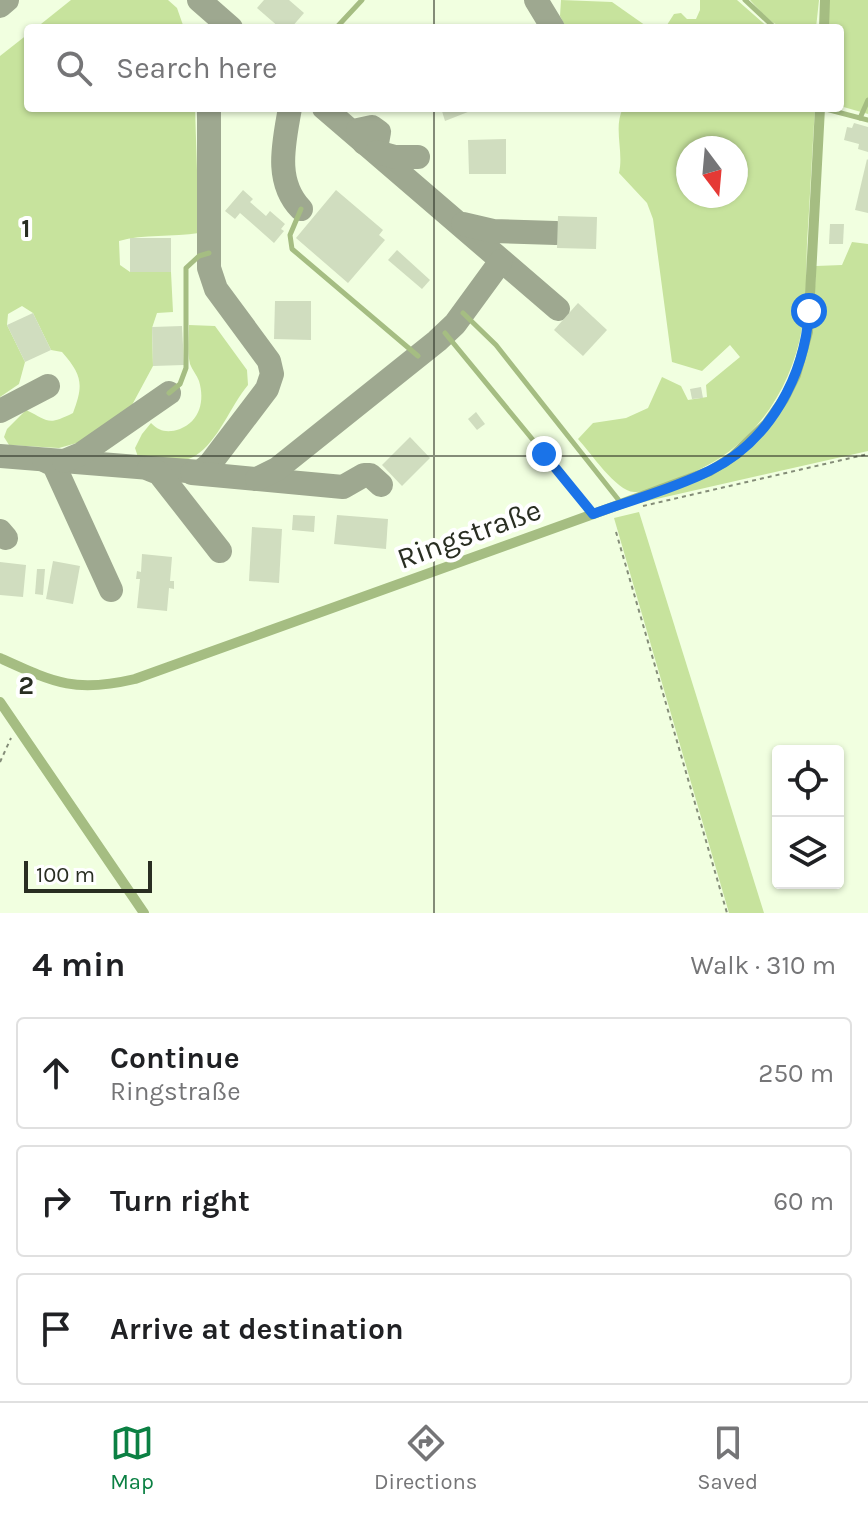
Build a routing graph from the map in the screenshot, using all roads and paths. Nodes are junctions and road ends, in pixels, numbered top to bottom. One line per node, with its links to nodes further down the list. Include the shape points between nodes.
1 (362, 0): 4 (lane)
2 (745, 0): 5 (lane)
3 (825, 0): 6 (street)
4 (340, 24)
5 (771, 24)
6 (824, 24)
7 (868, 100): 10 (lane)
8 (821, 112): 19 (street, Ringstraße, via 808,332 784,399 732,457 710,471)
9 (837, 112): 10 (lane)
10 (860, 118): 11 (lane)
11 (868, 120)
12 (301, 209): 16 (lane, via 290,235 292,249)
13 (209, 253): 17 (lane, via 186,268 186,368 180,384)
14 (463, 313): 19 (lane, via 496,345)
15 (445, 333): 21 (lane)
16 (418, 356)
17 (169, 393)
18 (868, 454): 20 (path)
19 (622, 504): 21 (street, Ringstraße)
20 (644, 506)
21 (593, 514): 23 (street, Ringstraße, via 135,679 80,687 53,682)
22 (616, 532): 28 (path)
23 (0, 658)
24 (0, 702): 25 (street)
25 (17, 726): 26 (path); 27 (street)
26 (0, 762)
27 (144, 913)
28 (727, 913)

